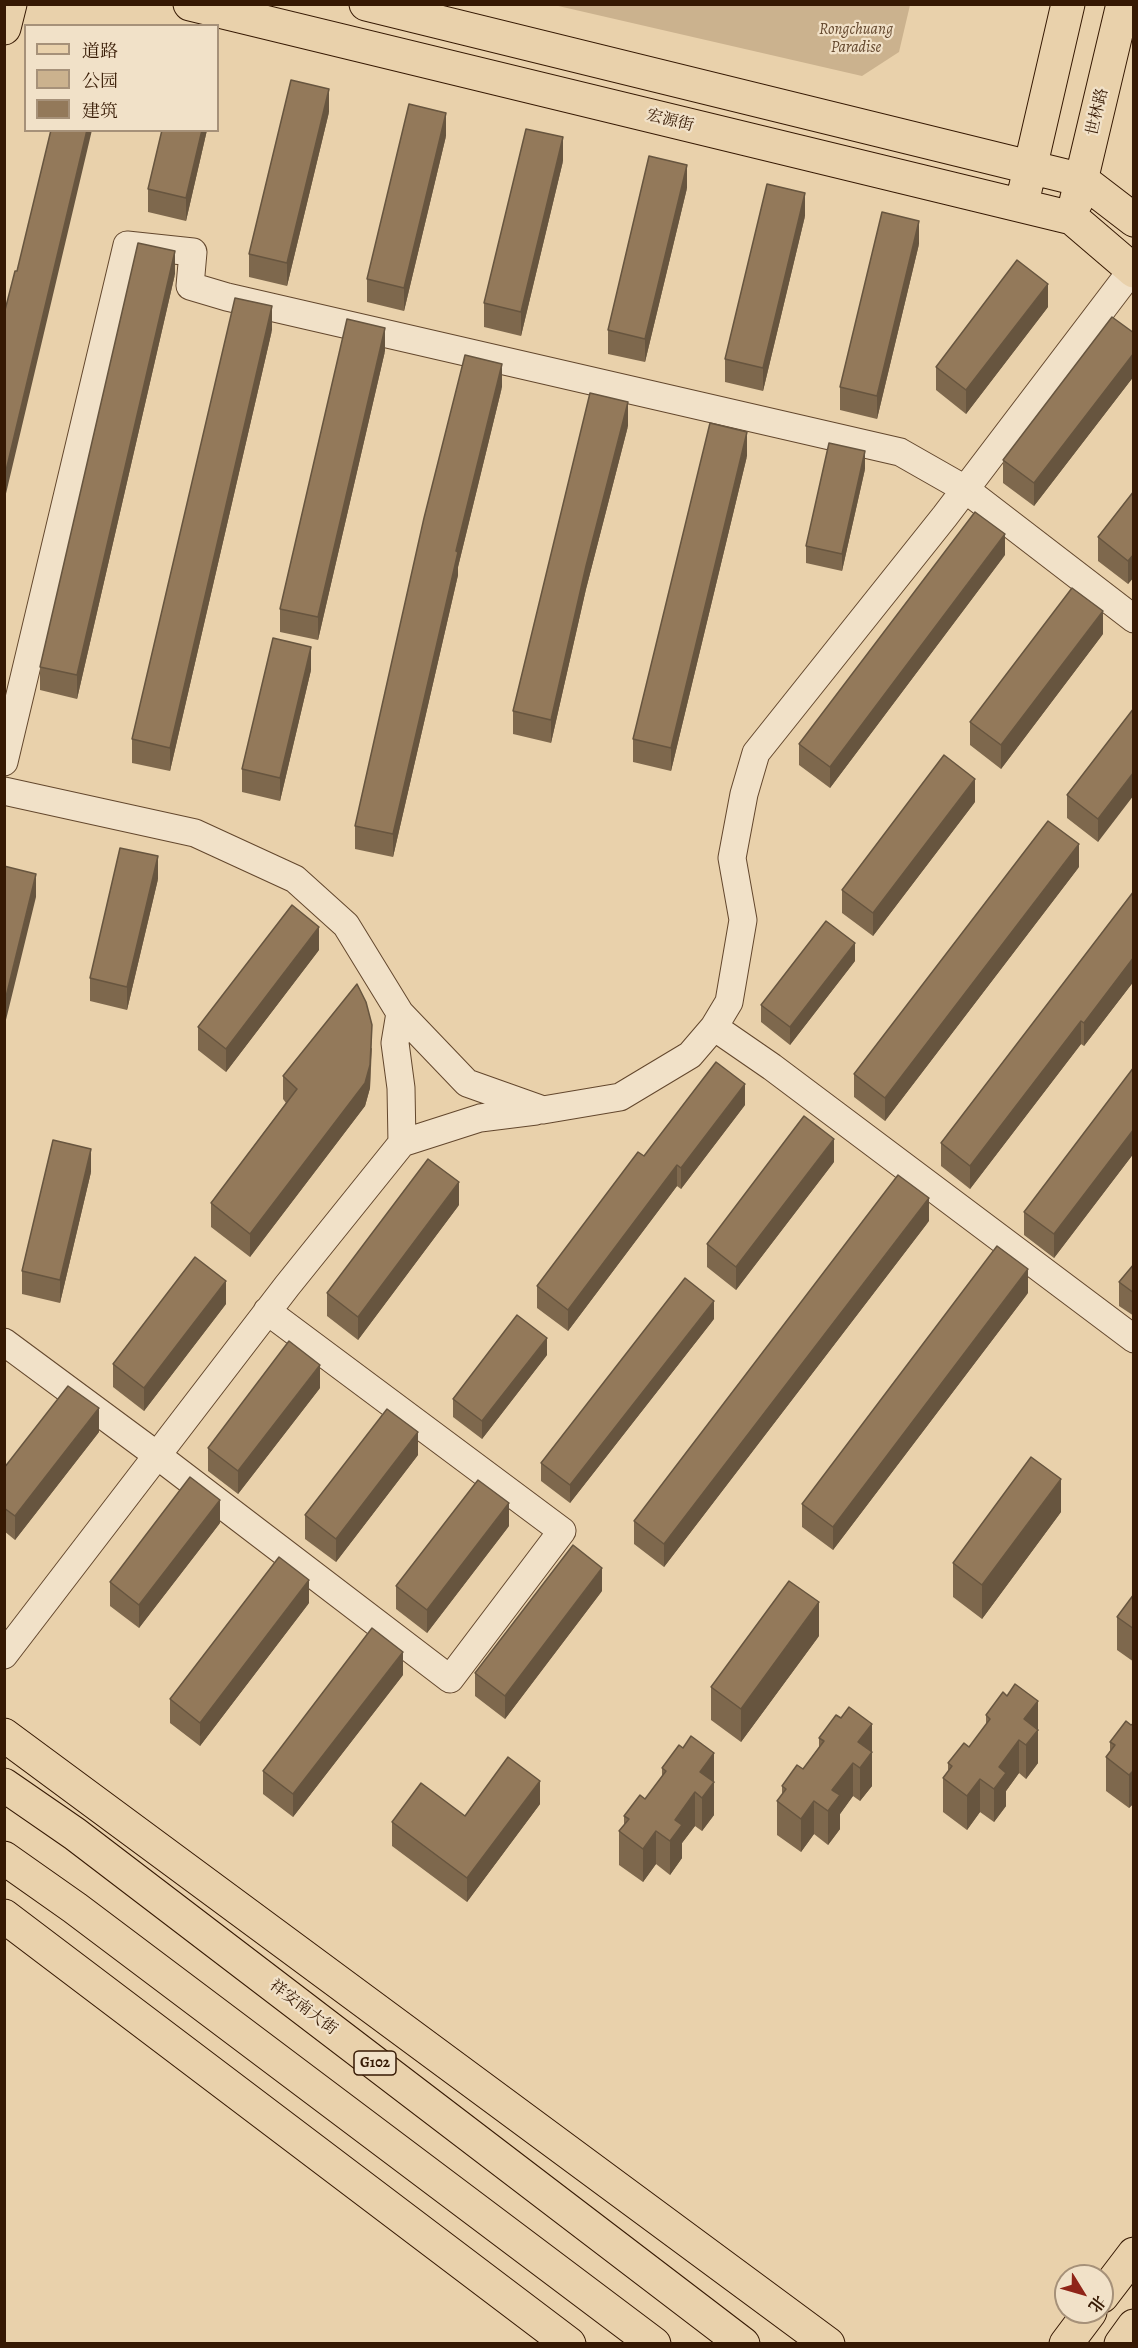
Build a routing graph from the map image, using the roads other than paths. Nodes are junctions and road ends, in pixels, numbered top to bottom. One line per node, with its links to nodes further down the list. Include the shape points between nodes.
1 (10, 4): 6 (main road)
2 (190, 4): 9 (main road, 宏源街)
3 (366, 4): 7 (main road)
4 (1068, 4): 7 (main road)
5 (1123, 4): 8 (main road, 世林路)
6 (4, 28)
7 (1030, 167): 8 (main road); 9 (main road)
8 (1082, 180): 10 (main road, 世林路); 11 (main road)
9 (1021, 206): 10 (main road, 宏源街)
10 (1072, 218): 12 (main road, 宏源街)
11 (1134, 220)
12 (1133, 270): 13 (street)
13 (965, 489): 14 (street); 15 (street, via 900,452 190,286 193,252 127,245); 18 (street, via 756,753 732,858 743,920 729,1002)
14 (1134, 619)
15 (4, 762)
16 (4, 791): 17 (street, via 195,833 295,879 346,925)
17 (400, 1013): 19 (street, via 467,1083); 20 (street, via 395,1043)
18 (714, 1027): 19 (street, via 690,1055 620,1097); 22 (street)
19 (543, 1110): 20 (street, via 480,1118)
20 (402, 1143): 21 (street)
21 (267, 1311): 24 (street); 24 (street, via 562,1532 450,1679)
22 (1134, 1339)
23 (4, 1342): 24 (street)
24 (158, 1456): 25 (street)
25 (4, 1655)
26 (4, 1735): 37 (main road)
27 (4, 1785): 36 (main road, 祥安南大街 / G102, via 75,1834)
28 (4, 1858): 35 (main road)
29 (4, 1916): 34 (main road)
30 (1134, 2254): 31 (main road)
31 (1114, 2280)
32 (1081, 2324): 38 (main road)
33 (1134, 2326): 39 (main road)
34 (569, 2343)
35 (654, 2343)
36 (743, 2343)
37 (828, 2343)
38 (1066, 2343)
39 (1120, 2343)

